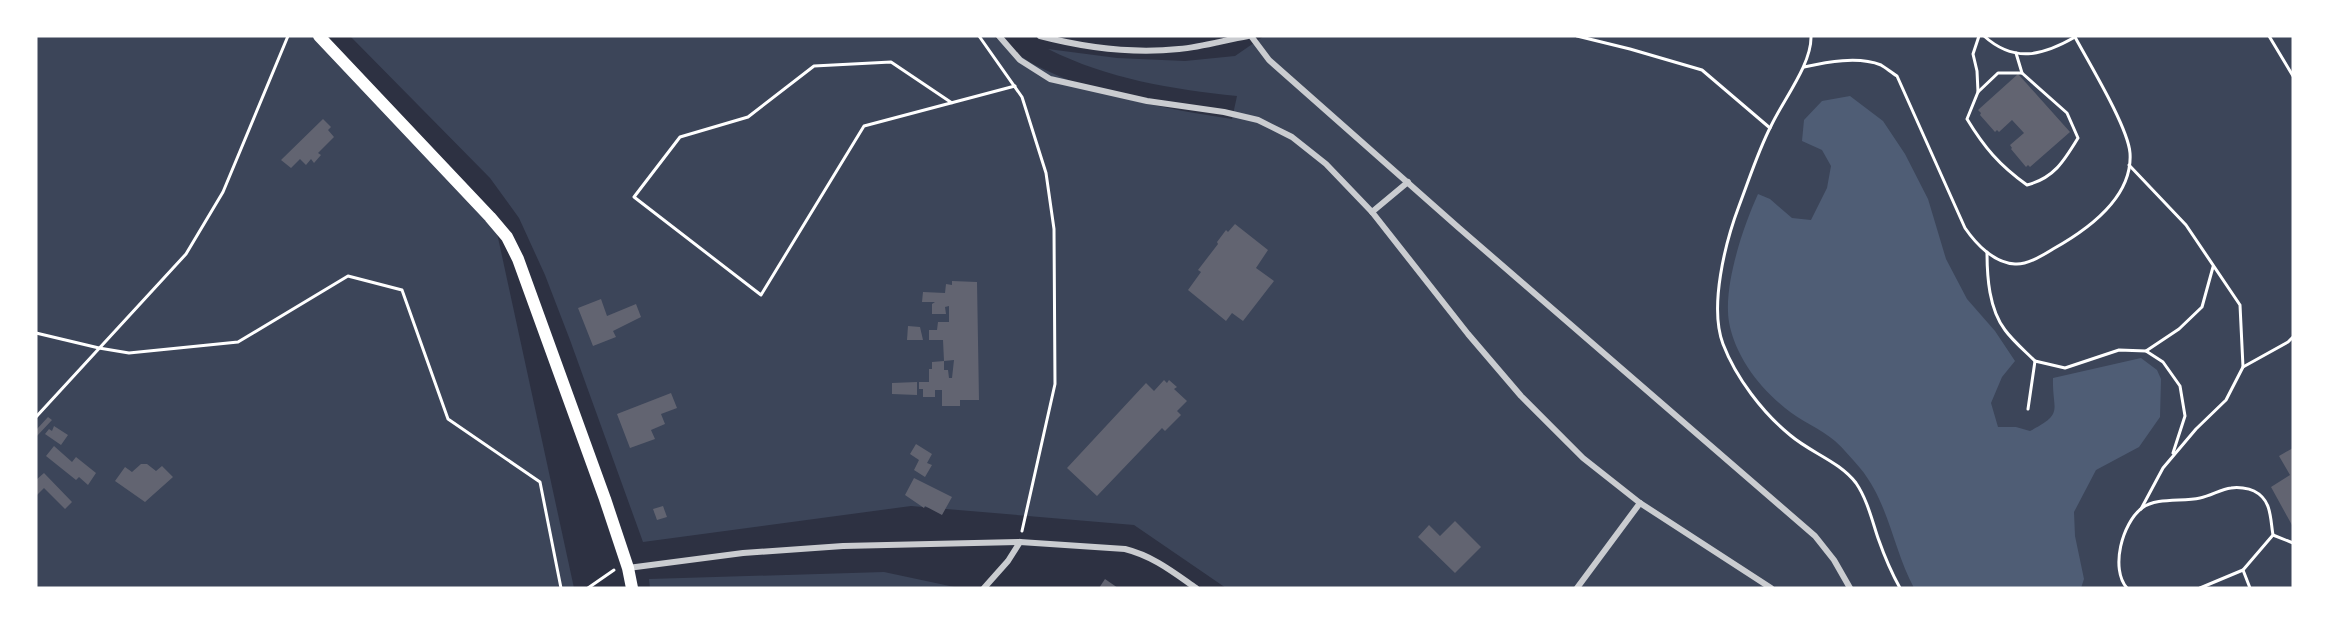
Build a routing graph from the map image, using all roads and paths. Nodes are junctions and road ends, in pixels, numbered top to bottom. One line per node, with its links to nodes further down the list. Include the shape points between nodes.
1 (288, 36): 28 (path, via 223,192 186,254)
2 (319, 36): 40 (main road, via 507,237)
3 (979, 36): 17 (path)
4 (999, 36): 23 (street, via 1020,60 1050,79 1258,120 1292,136 1326,164)
5 (1040, 36): 6 (street, via 1087,47 1140,51 1181,49)
6 (1250, 36): 22 (street, via 1269,60)
7 (1577, 36): 20 (path, via 1702,70)
8 (1811, 36): 14 (path)
9 (1979, 36): 18 (path, via 1973,54)
10 (1984, 36): 13 (path, via 1997,48)
11 (2269, 36): 16 (path)
12 (2076, 37): 13 (path, via 2052,50); 21 (path, via 2118,120 2130,152)
13 (2016, 53): 15 (path)
14 (1804, 67): 20 (path); 24 (path, via 1828,61 1860,61 1880,65 1897,76 1965,228)
15 (2022, 73): 18 (path, via 1998,73); 18 (path, via 2067,113 2078,138 2065,160 2043,181 2027,185 1985,148 1967,118)
16 (2293, 76)
17 (1015, 87): 19 (path); 38 (path, via 1022,97 1046,172 1054,241 1055,384)
18 (1978, 92)
19 (952, 103): 19 (path, via 864,126 760,295 634,196 680,137 748,117 814,66 891,62)
20 (1770, 128): 50 (path, via 1724,254 1719,317 1723,344 1743,381 1776,422 1840,467 1856,484)
21 (2129, 165): 24 (path, via 2110,205 2065,243 2017,264 2002,261); 25 (path, via 2186,225)
22 (1408, 182): 23 (street); 49 (street, via 1815,536)
23 (1372, 212): 35 (street, via 1521,396 1583,458)
24 (1987, 251): 30 (path, via 1993,306 2004,329)
25 (2213, 267): 29 (path, via 2202,307 2179,329); 31 (path, via 2240,305)
26 (36, 333): 28 (path)
27 (2293, 337): 31 (path)
28 (99, 348): 33 (path); 42 (path, via 129,353 238,342 348,276 402,290 448,418 540,482)
29 (2146, 351): 30 (path, via 2119,350 2065,368); 34 (path, via 2163,362 2180,386 2185,416)
30 (2035, 361): 32 (path)
31 (2243, 367): 34 (path, via 2226,400)
32 (2028, 409)
33 (36, 417)
34 (2171, 457): 36 (path)
35 (1640, 502): 47 (street); 48 (street)
36 (2141, 509): 37 (path, via 2226,489 2245,489 2255,491 2270,508); 51 (path, via 2121,540 2120,568)
37 (2273, 535): 39 (path); 41 (path)
38 (1020, 542): 40 (street, via 843,546); 45 (street); 46 (street, via 1141,553)
39 (2293, 543)
40 (627, 564): 43 (path); 44 (main road)
41 (2243, 570): 52 (path); 53 (path)
42 (561, 588)
43 (588, 588)
44 (632, 588)
45 (984, 588)
46 (1196, 588)
47 (1577, 588)
48 (1771, 588)
49 (1850, 588)
50 (1900, 588)
51 (2127, 588)
52 (2200, 588)
53 (2250, 588)

